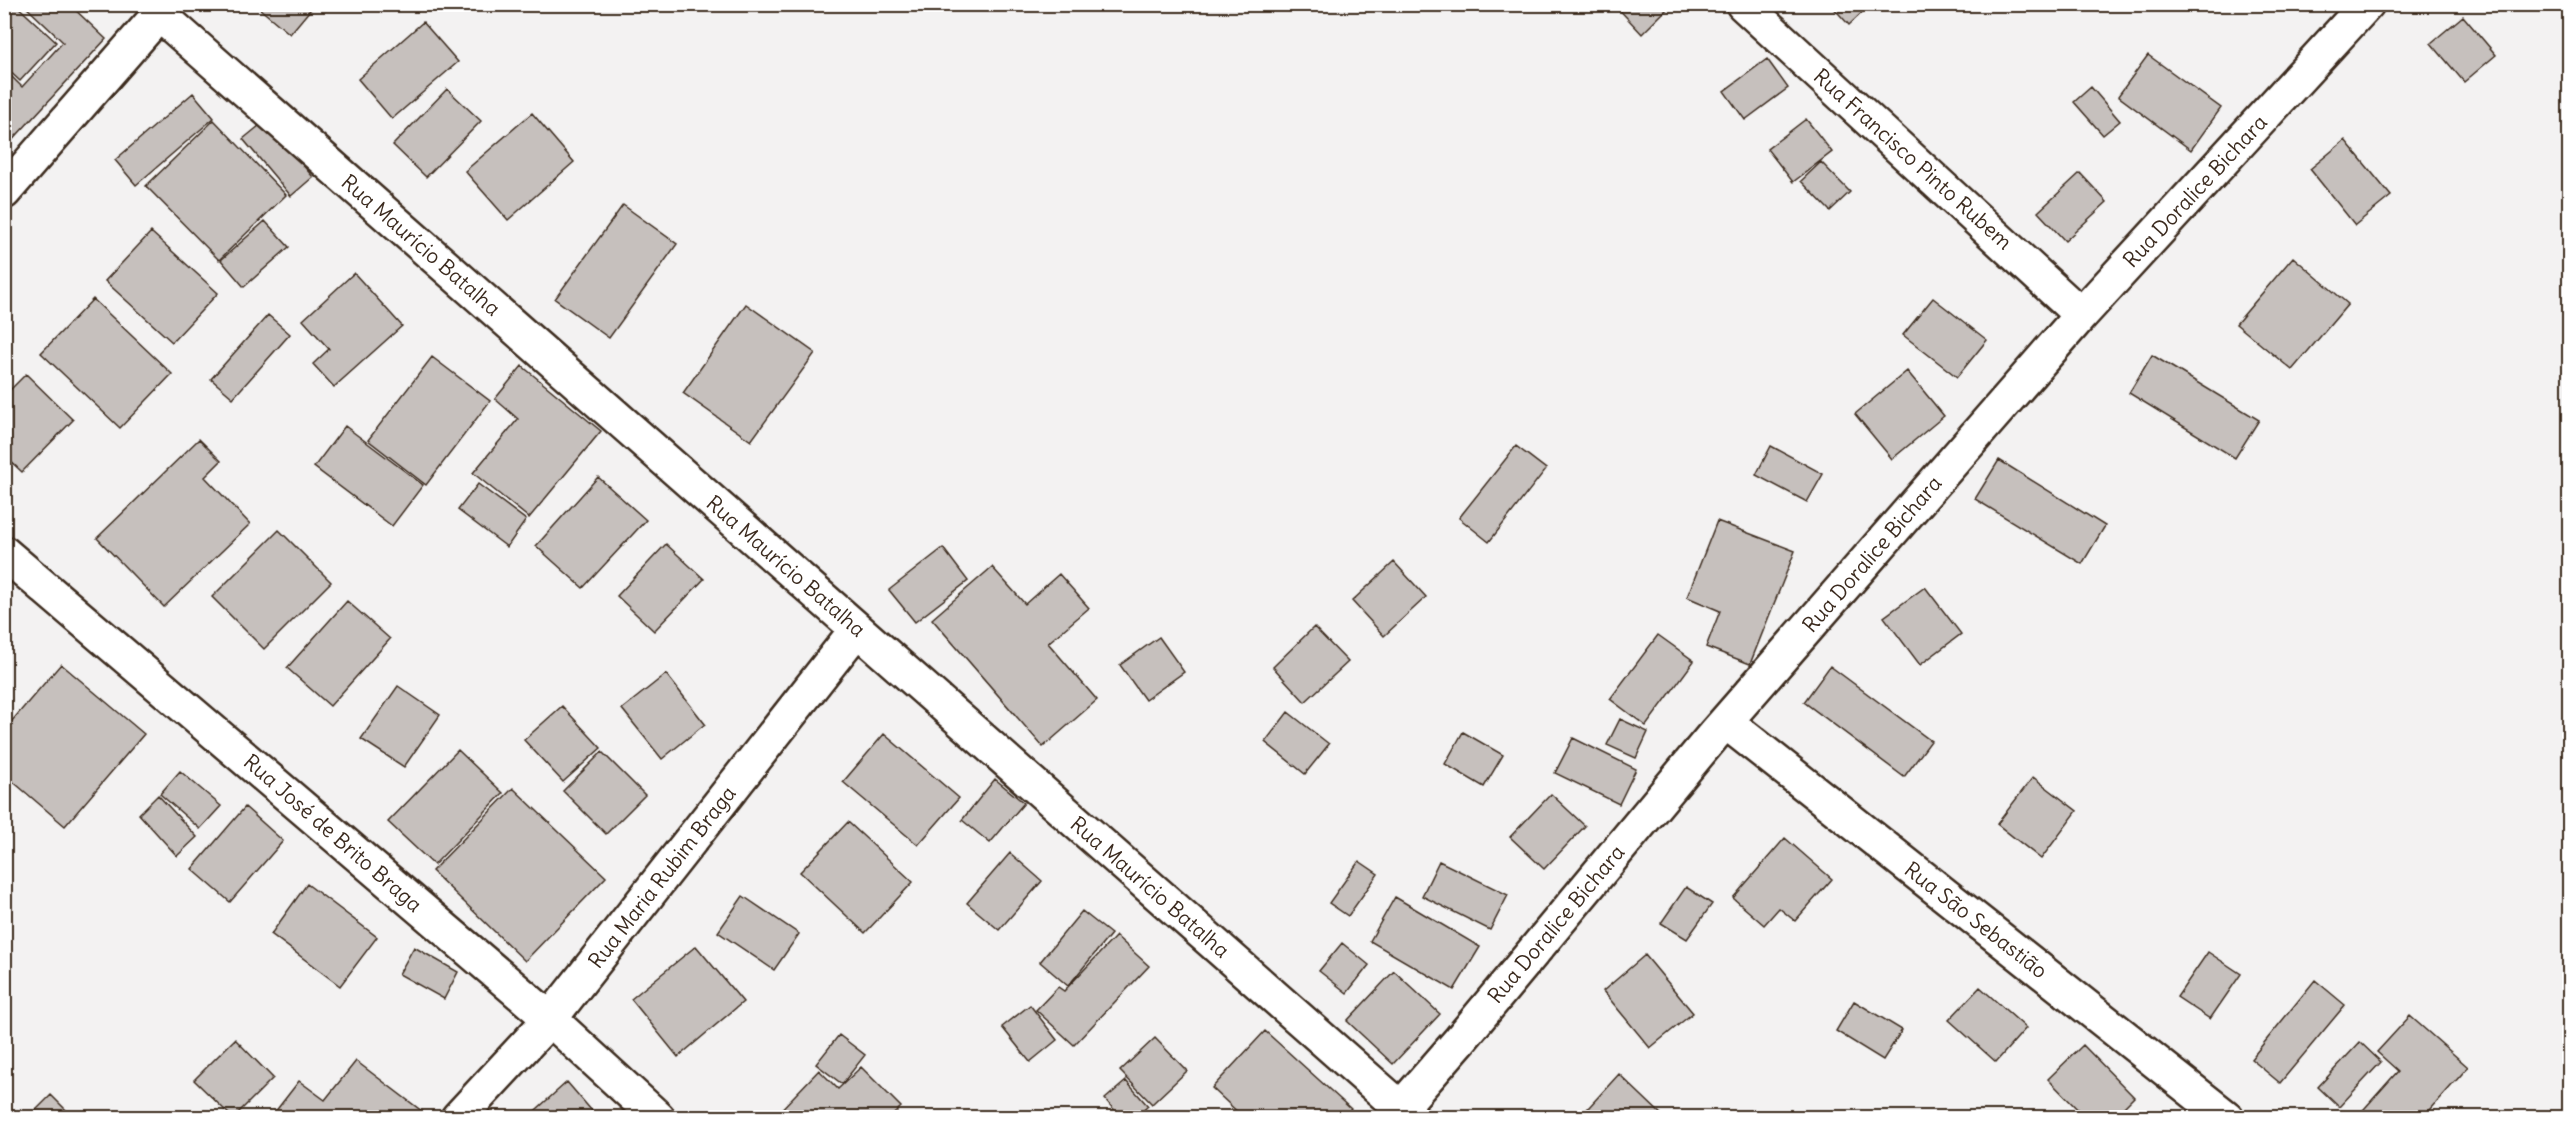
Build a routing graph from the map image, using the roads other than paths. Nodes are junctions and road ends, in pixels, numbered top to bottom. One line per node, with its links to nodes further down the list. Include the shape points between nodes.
1 (1743, 4): 5 (street, Rua Francisco Pinto Rubem)
2 (2367, 4): 5 (street, Rua Doralice Bichara)
3 (164, 10): 4 (street); 7 (street, Rua Maurício Batalha)
4 (4, 192)
5 (2081, 315): 8 (street, Rua Doralice Bichara)
6 (4, 553): 9 (street, Rua José de Brito Braga)
7 (857, 629): 9 (street, Rua Maria Rubim Braga); 10 (street, Rua Maurício Batalha)
8 (1726, 722): 10 (street, Rua Doralice Bichara); 13 (street, Rua São Sebastião)
9 (550, 1019): 11 (street, Rua Maria Rubim Braga); 12 (street, Rua José de Brito Braga)
10 (1402, 1114)
11 (458, 1118)
12 (658, 1118)
13 (2227, 1118)

